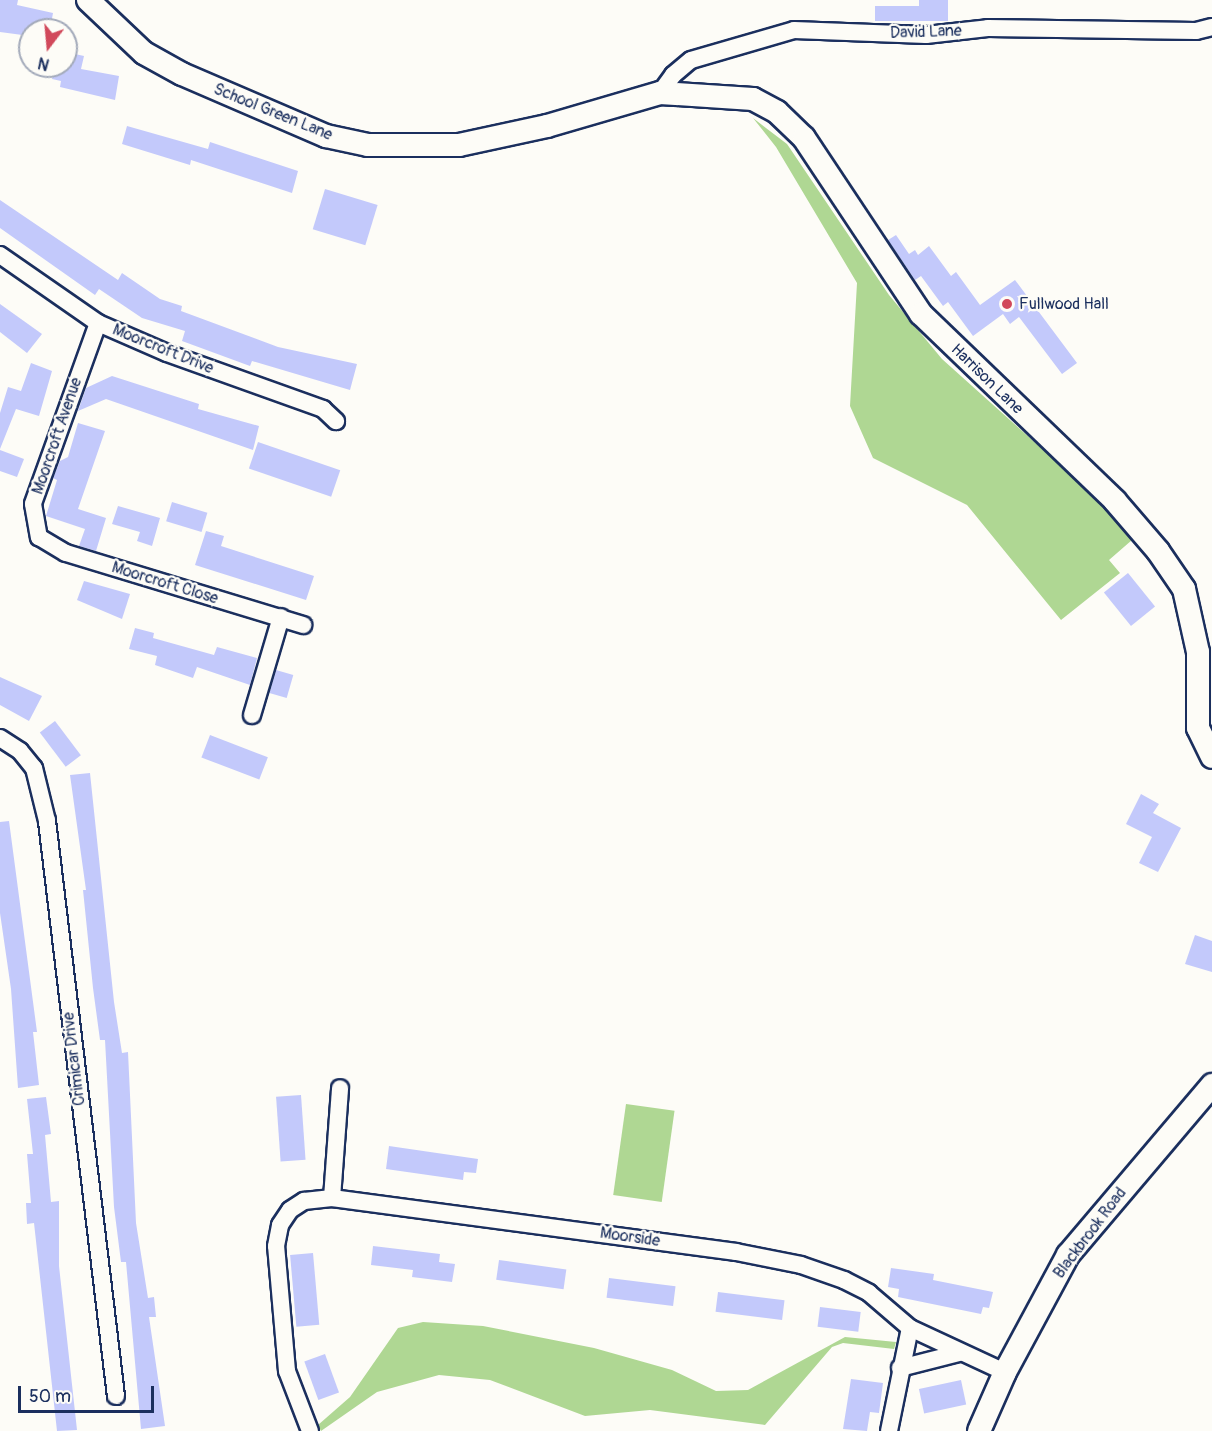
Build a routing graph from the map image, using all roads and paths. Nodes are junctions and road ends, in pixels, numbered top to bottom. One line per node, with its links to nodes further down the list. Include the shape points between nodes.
1 (88, 0): 3 (street, School Green Lane, via 144,53 182,74 326,136 368,145 459,145 547,126)
2 (1212, 27): 3 (street, David Lane, via 1196,31 988,28 926,35 794,30 691,60)
3 (660, 93): 12 (street, Harrison Lane, via 753,99 777,112 804,138 921,314 1115,501 1158,551 1184,589 1194,621 1198,728)
4 (0, 255): 5 (street, Moorcroft Drive)
5 (98, 322): 6 (street, Moorcroft Drive, via 167,353 323,409); 7 (street, Moorcroft Avenue, via 33,504 39,537)
6 (336, 421)
7 (51, 547): 8 (street, Moorcroft Close)
8 (281, 617): 9 (street, Moorcroft Close); 10 (street)
9 (303, 625)
10 (252, 715)
11 (0, 738): 20 (street, Crimicar Drive, via 20,751 34,768 45,810)
12 (1212, 757)
13 (1212, 1085): 19 (street, Blackbrook Road, via 1068,1255)
14 (340, 1088): 15 (street)
15 (332, 1198): 16 (street, Moorside, via 736,1252 801,1265 869,1293); 21 (street, Moorside, via 304,1201 290,1210 280,1225 276,1246 287,1371)
16 (910, 1328): 17 (street, Moorside); 18 (street)
17 (959, 1353): 18 (street); 19 (street, Moorside)
18 (900, 1368): 22 (street)
19 (1005, 1372): 23 (street, Blackbrook Road)
20 (116, 1396)
21 (310, 1431)
22 (889, 1431)
23 (980, 1431)

